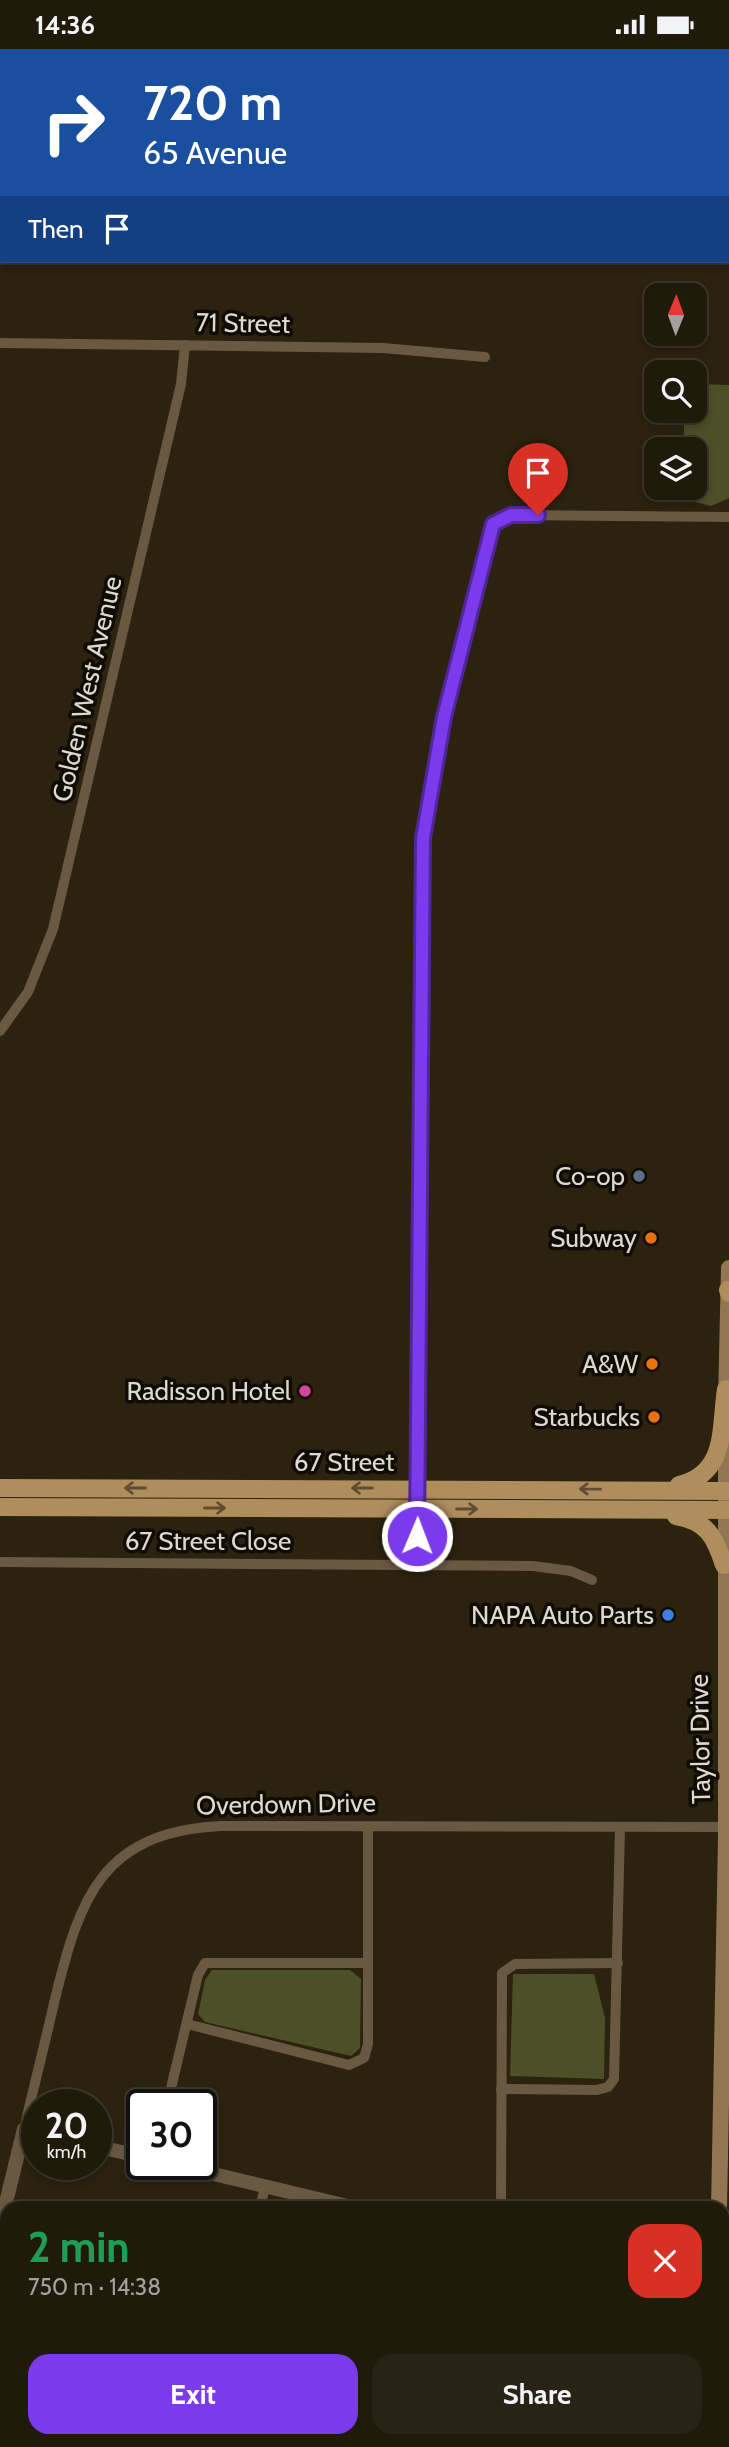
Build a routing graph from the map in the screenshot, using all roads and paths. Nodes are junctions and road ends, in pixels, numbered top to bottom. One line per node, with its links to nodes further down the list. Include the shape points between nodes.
1 (0, 343): 2 (street, 71 Street)
2 (185, 345): 3 (street, 71 Street, via 383,348); 5 (street, Golden West Avenue, via 178,397 53,929 28,992)
3 (485, 357)
4 (729, 517): 10 (street, via 511,515 493,524 444,717 423,838)
5 (0, 1031)
6 (729, 1268): 7 (main road, Taylor Drive)
7 (729, 1292): 8 (main road, Taylor Drive)
8 (726, 1388): 11 (main road, via 717,1452 708,1473); 12 (main road, Taylor Drive)
9 (0, 1488): 10 (main road, 67 Street, one-way to 9)
10 (418, 1489): 11 (main road, 67 Street, one-way to 10); 14 (street)
11 (658, 1491): 12 (main road, 67 Street)
12 (727, 1491): 16 (main road, Taylor Drive)
13 (0, 1507): 14 (main road, 67 Street, one-way to 14)
14 (417, 1508): 15 (main road, 67 Street, one-way to 15); 18 (street)
15 (634, 1509): 16 (main road, 67 Street); 19 (main road, via 699,1523 716,1539)
16 (727, 1510): 19 (main road, Taylor Drive)
17 (0, 1562): 18 (street, 67 Street Close)
18 (416, 1565): 20 (street, 67 Street Close, via 555,1568)
19 (724, 1565): 22 (main road, Taylor Drive)
20 (592, 1580)
21 (620, 1827): 22 (street, Overdown Drive); 23 (street, Overdown Drive); 25 (street)
22 (726, 1827): 37 (main road, Taylor Drive)
23 (368, 1828): 24 (street); 27 (street, Overdown Drive, via 200,1827 152,1840 114,1864 94,1887 73,1927)
24 (368, 1963): 26 (street, via 205,1963); 26 (street, via 367,2049 358,2064)
25 (618, 1963): 29 (street, via 611,2084 597,2090); 29 (street, via 520,1963 504,1969)
26 (187, 2024): 28 (street)
27 (39, 2089)
28 (171, 2089)
29 (501, 2089): 36 (street)
30 (21, 2160): 33 (street, Overdown Drive)
31 (217, 2175): 32 (street)
32 (265, 2186): 34 (street); 35 (street)
33 (8, 2201)
34 (262, 2201)
35 (327, 2201)
36 (501, 2201)
37 (719, 2201)

